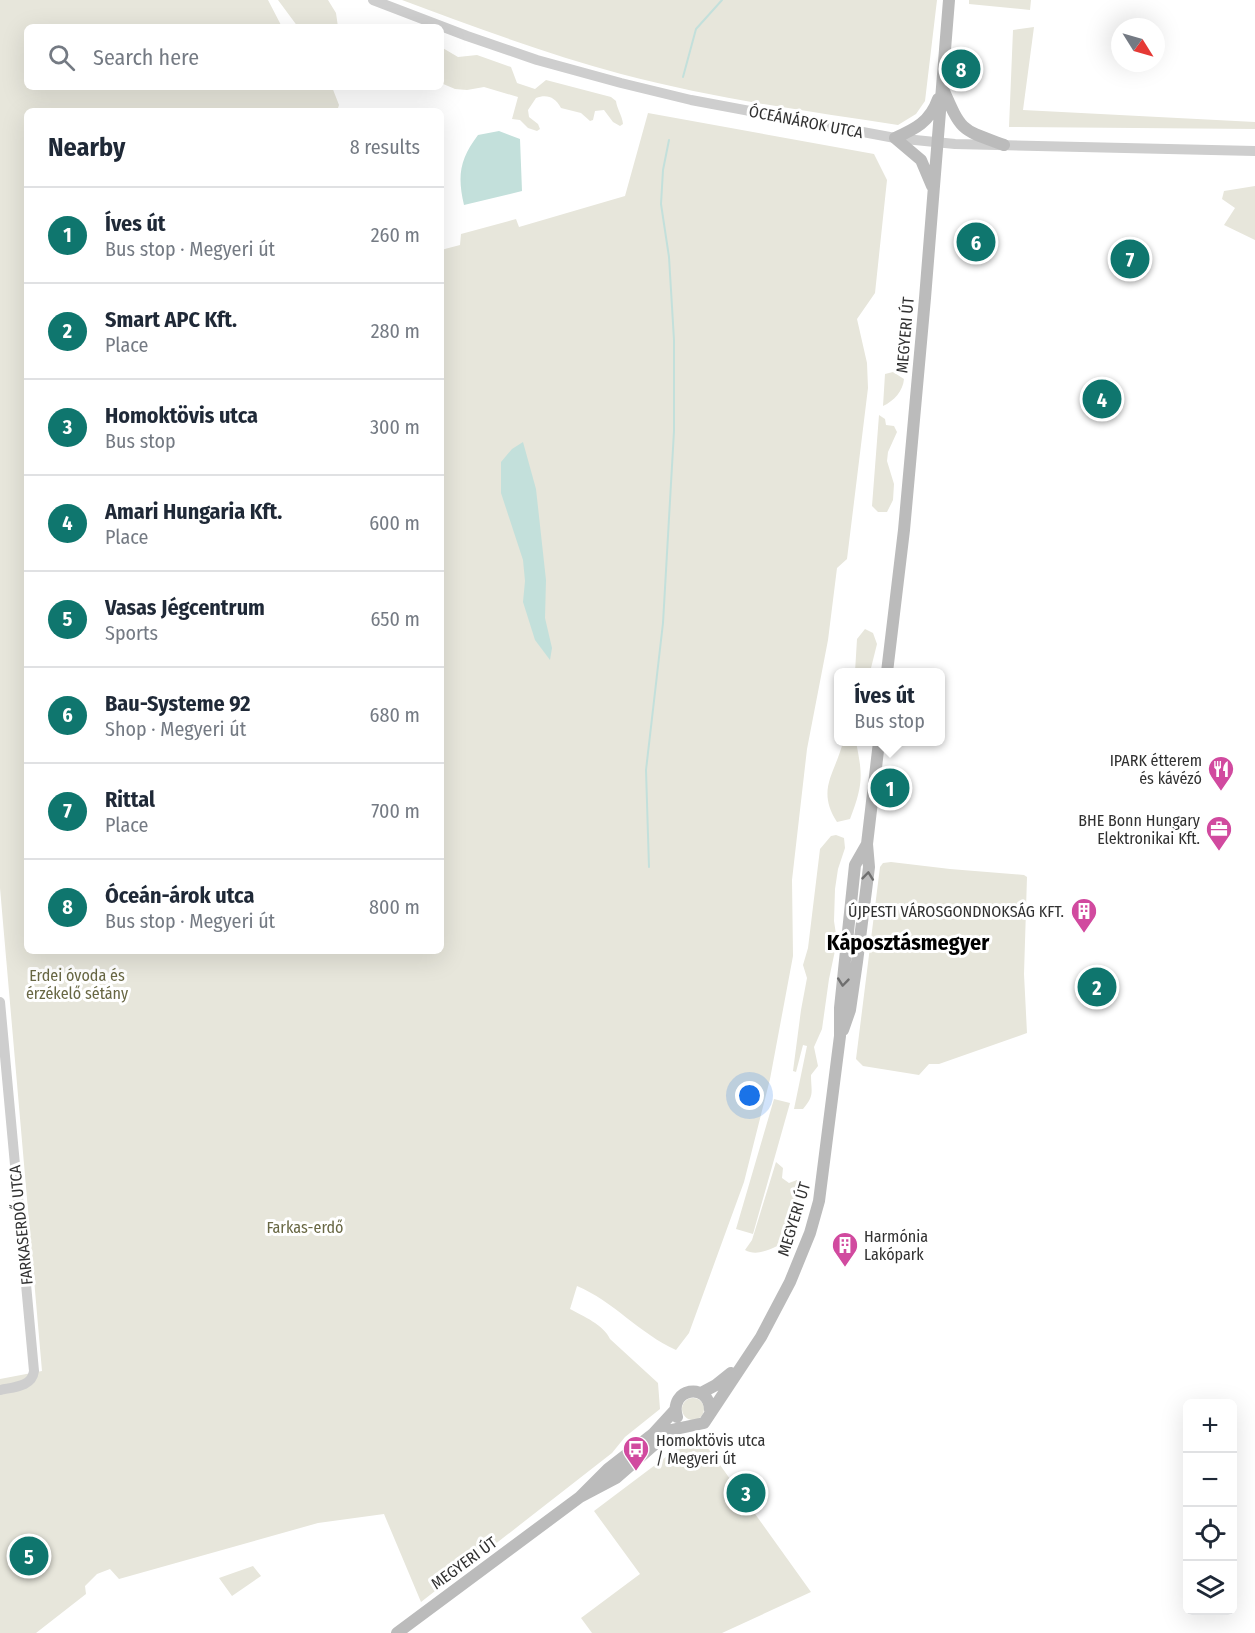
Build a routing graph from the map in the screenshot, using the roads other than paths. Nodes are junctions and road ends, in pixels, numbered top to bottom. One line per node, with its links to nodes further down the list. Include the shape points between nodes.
1 (373, 0): 3 (street, ÓCEÁNÁROK UTCA)
2 (949, 0): 5 (main road, MEGYERI ÚT)
3 (436, 24)
4 (444, 27): 6 (street, ÓCEÁNÁROK UTCA, via 611,81)
5 (942, 87): 6 (main road, via 928,119); 7 (main road, MEGYERI ÚT); 8 (main road, via 961,126)
6 (894, 138): 7 (street, ÓCEÁNÁROK UTCA); 10 (main road, via 921,160)
7 (937, 144): 8 (street, ÓCEÁNÁROK UTCA); 10 (main road, MEGYERI ÚT)
8 (1004, 145): 9 (street, ÓCEÁNÁROK UTCA)
9 (1255, 151)
10 (933, 199): 11 (main road, MEGYERI ÚT, via 904,530)
11 (887, 668)
12 (878, 746): 14 (main road, MEGYERI ÚT, via 867,844 855,865 840,1036 819,1201 790,1282)
13 (0, 1002): 15 (street, FARKASERDŐ UTCA, via 34,1365 33,1377 26,1384)
14 (743, 1363): 16 (main road, MEGYERI ÚT); 18 (main road, MEGYERI ÚT)
15 (0, 1390)
16 (700, 1393): 17 (main road, MEGYERI ÚT, via 685,1393 678,1398); 18 (main road, via 708,1400)
17 (675, 1410): 19 (main road); 20 (main road, MEGYERI ÚT)
18 (710, 1410): 19 (main road, MEGYERI ÚT, via 704,1422)
19 (687, 1425): 20 (main road, MEGYERI ÚT, via 671,1430 616,1479)
20 (580, 1497): 21 (main road, MEGYERI ÚT)
21 (397, 1633)

